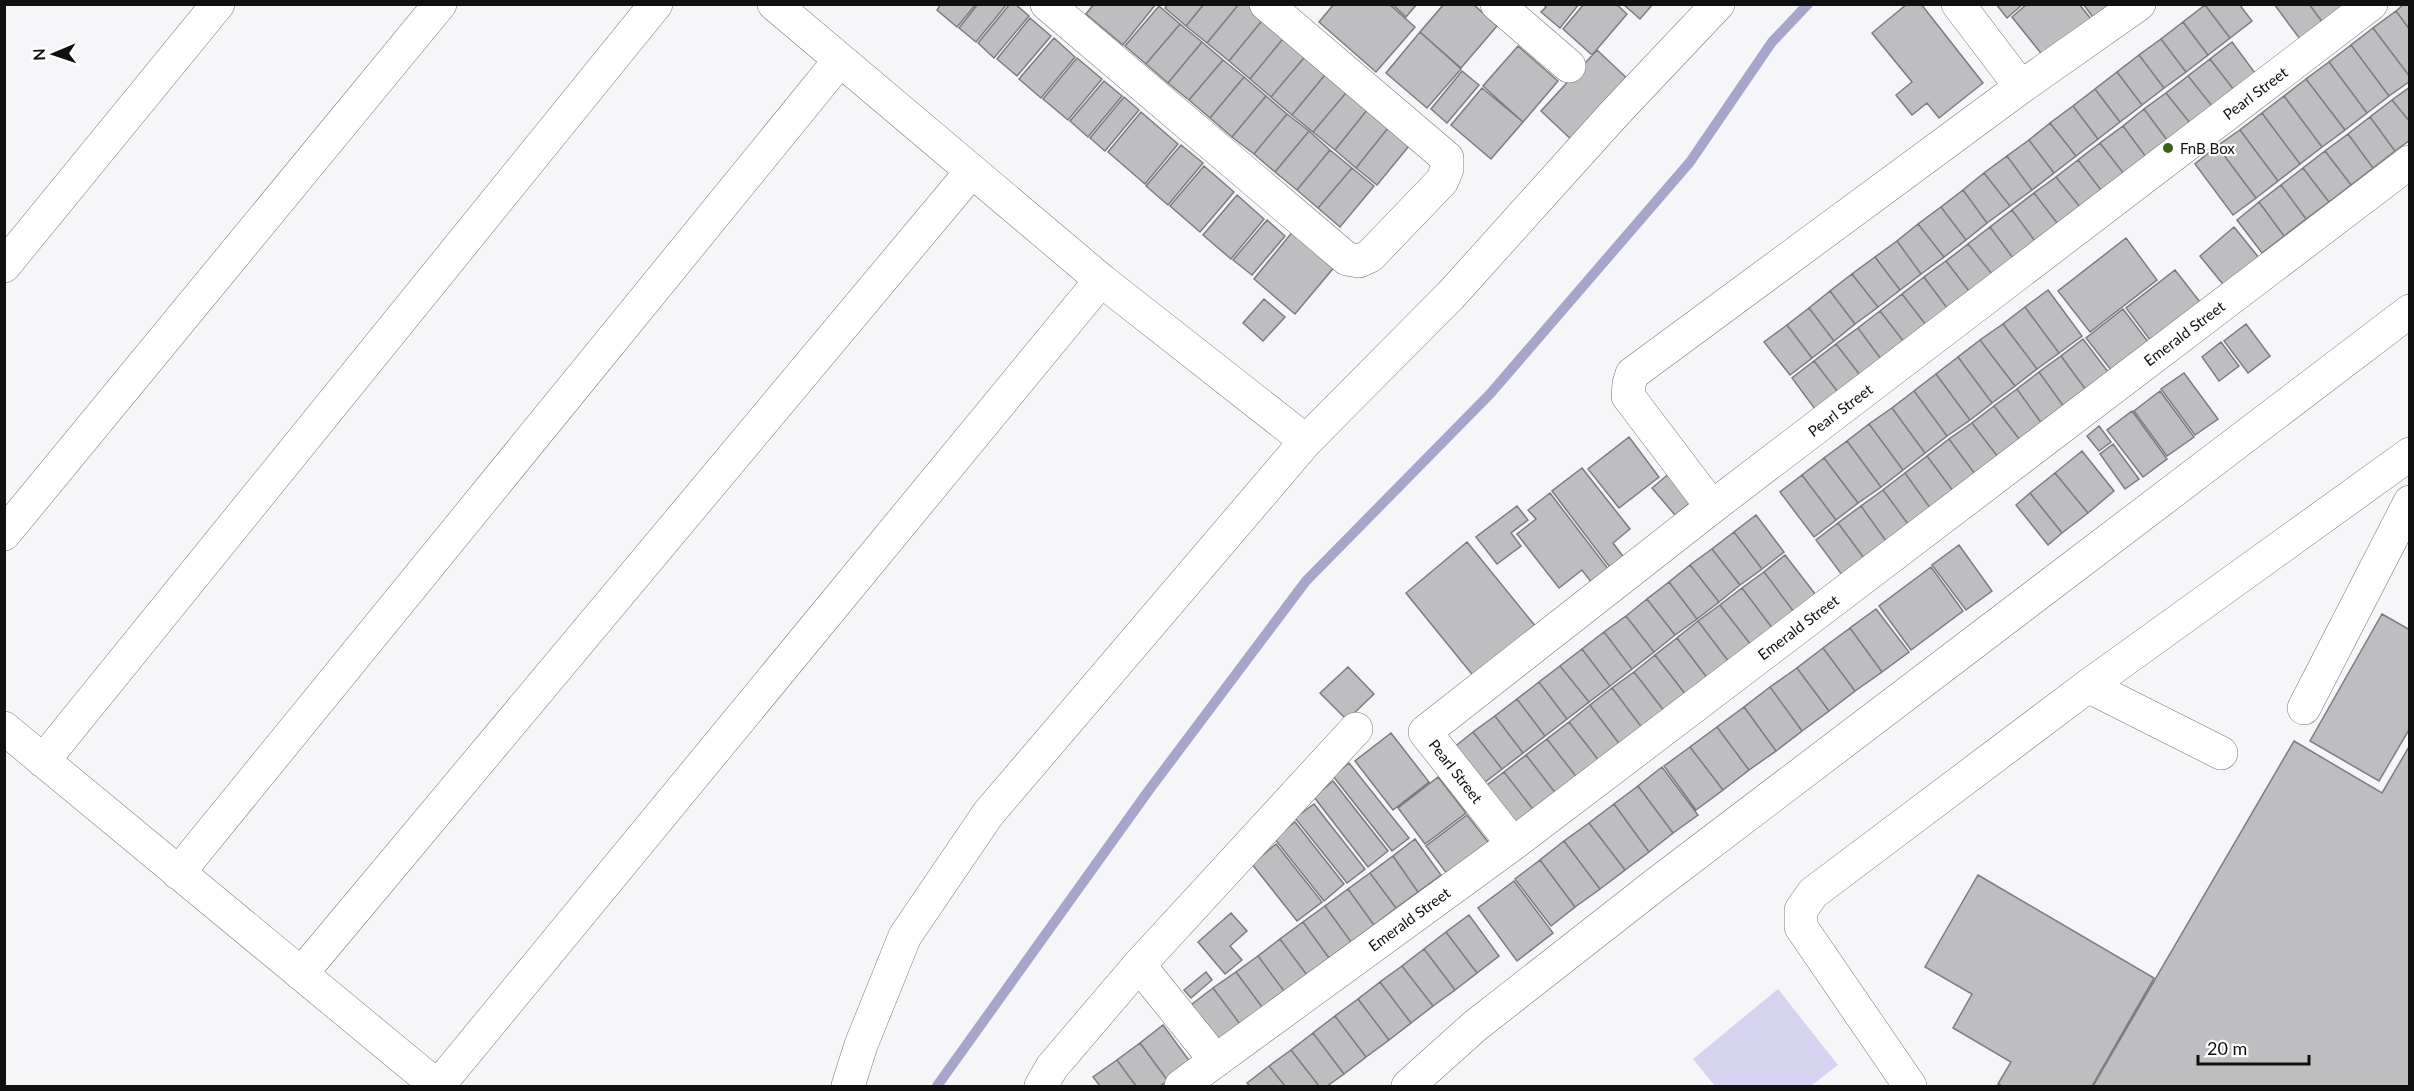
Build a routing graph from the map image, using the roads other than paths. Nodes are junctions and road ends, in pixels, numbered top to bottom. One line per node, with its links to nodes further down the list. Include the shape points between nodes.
1 (218, 4): 17 (street)
2 (440, 4): 24 (street)
3 (656, 4): 30 (street)
4 (774, 4): 12 (street)
5 (1047, 4): 6 (street, via 1347,259 1359,261 1370,256 1442,181 1447,158)
6 (1266, 4)
7 (1497, 4): 13 (street)
8 (1718, 4): 20 (street, via 1451,295)
9 (1958, 4): 14 (street)
10 (2139, 4): 14 (street)
11 (2371, 4): 23 (street, Pearl Street)
12 (840, 60): 16 (street); 32 (street)
13 (1569, 66)
14 (2021, 87): 23 (street, via 1632,374 1628,396)
15 (2409, 162): 31 (street, Emerald Street)
16 (972, 171): 18 (street); 34 (street)
17 (4, 266)
18 (1101, 280): 20 (street); 37 (street)
19 (2409, 311): 36 (street, via 1646,892 1475,1026)
20 (1306, 441): 38 (street, via 988,814 905,936)
21 (2409, 454): 25 (street)
22 (2409, 502): 26 (street)
23 (1712, 507): 31 (street, Pearl Street, via 1425,732)
24 (4, 534)
25 (2088, 686): 29 (street); 41 (street, via 1813,892 1802,910 1801,927)
26 (2304, 708)
27 (4, 728): 30 (street)
28 (1356, 729): 33 (street)
29 (2221, 753)
30 (44, 760): 32 (street)
31 (1513, 844): 35 (street, Emerald Street)
32 (178, 873): 34 (street)
33 (1139, 965): 35 (street); 39 (street, via 1052,1067)
34 (301, 974): 37 (street)
35 (1216, 1061): 40 (street, Emerald Street)
36 (1420, 1082)
37 (438, 1086)
38 (848, 1086)
39 (1041, 1086)
40 (1181, 1086)
41 (1910, 1086)

